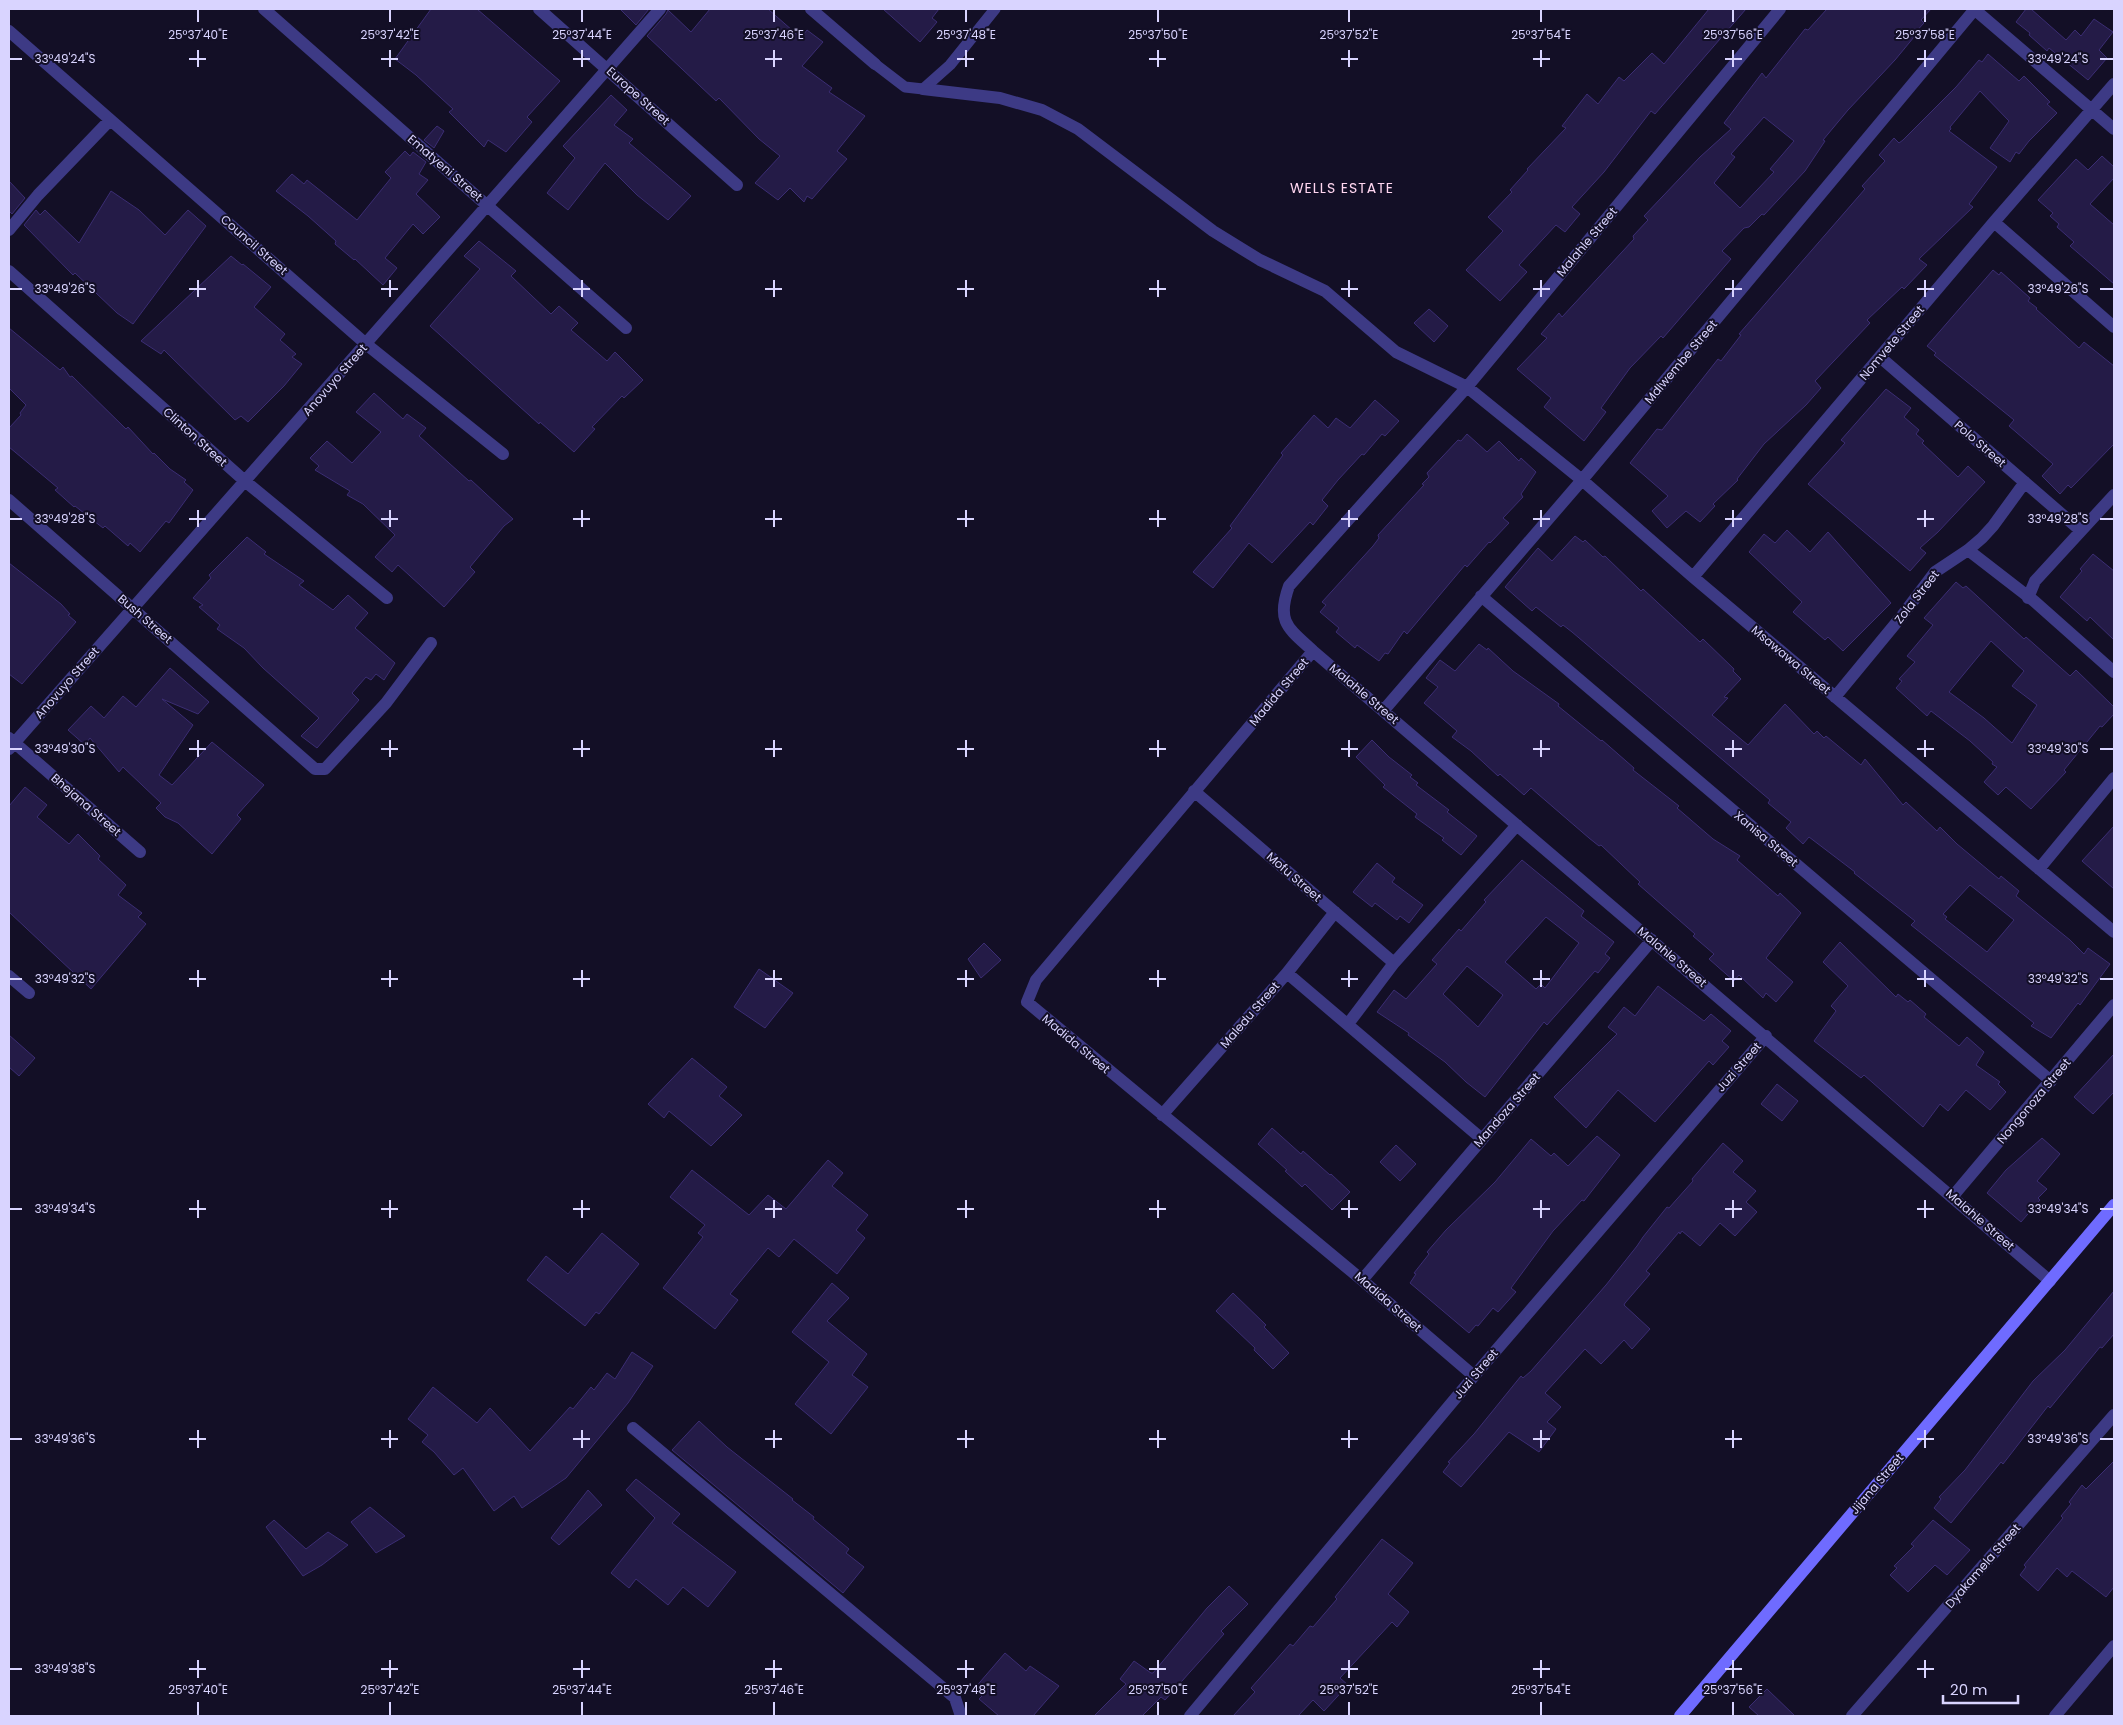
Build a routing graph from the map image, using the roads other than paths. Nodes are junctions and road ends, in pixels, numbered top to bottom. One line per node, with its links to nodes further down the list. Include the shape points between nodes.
1 (264, 9): 17 (street, Ematyeni Street)
2 (539, 9): 10 (street, Europe Street)
3 (660, 9): 10 (street, Anovuyo Street)
4 (811, 9): 9 (street)
5 (995, 9): 12 (lane, via 950,65)
6 (1780, 9): 25 (street, Malahle Street)
7 (1974, 9): 13 (street); 27 (street, Mdlwembe Street)
8 (9, 31): 14 (street, Council Street)
9 (875, 64): 12 (lane, via 905,87)
10 (607, 68): 16 (street, Europe Street); 17 (street, Anovuyo Street)
11 (2114, 84): 13 (street, Nomvete Street)
12 (923, 90): 25 (street, Msawawa Street, via 1000,98 1042,110 1064,121 1213,231 1260,260 1325,291 1396,352)
13 (2092, 110): 15 (street); 18 (street, Nomvete Street)
14 (110, 120): 19 (street); 23 (street, Council Street)
15 (2114, 129)
16 (737, 185)
17 (487, 205): 22 (street, Ematyeni Street); 23 (street, Anovuyo Street)
18 (1994, 222): 21 (street); 24 (street, Nomvete Street)
19 (9, 230)
20 (9, 271): 28 (street, Clinton Street)
21 (2114, 327)
22 (626, 328)
23 (366, 344): 26 (street, Council Street); 28 (street, Anovuyo Street)
24 (1880, 357): 29 (street, Polo Street); 34 (street, Nomvete Street)
25 (1467, 387): 27 (street, Msawawa Street); 40 (street, Malahle Street, via 1289,586 1282,603 1284,618 1290,630)
26 (503, 454)
27 (1582, 480): 34 (street, Msawawa Street); 35 (street, Mdlwembe Street)
28 (246, 482): 36 (street, Clinton Street); 38 (street, Anovuyo Street)
29 (2025, 482): 32 (street, Polo Street); 33 (street, Zola Street, via 1993,526)
30 (2114, 495): 32 (street)
31 (9, 500): 38 (street, Bush Street)
32 (2080, 530): 37 (street, via 2035,581)
33 (1968, 550): 37 (street); 42 (street, Zola Street, via 1934,572)
34 (1693, 577): 42 (street, Msawawa Street)
35 (1481, 596): 43 (street, Mdlwembe Street); 60 (street, Xanisa Street)
36 (387, 598)
37 (2028, 598): 41 (street)
38 (133, 608): 39 (street, Bush Street, via 311,766 322,770 386,703); 44 (street, Anovuyo Street)
39 (430, 643)
40 (1313, 651): 43 (street, Malahle Street); 46 (street, Madida Street)
41 (2114, 672)
42 (1835, 697): 49 (street, Msawawa Street)
43 (1383, 711): 47 (street, Malahle Street)
44 (11, 743): 48 (street, Bhejana Street)
45 (2114, 778): 49 (street)
46 (1194, 791): 50 (street, Mofu Street); 61 (street, Madida Street, via 1036,980 1027,1002)
47 (1517, 825): 52 (street, Malahle Street); 53 (street)
48 (140, 852)
49 (2039, 869): 51 (street, Msawawa Street)
50 (1335, 912): 53 (street, Mofu Street); 54 (street, Maledu Street)
51 (2114, 932)
52 (1652, 940): 59 (street, Malahle Street); 62 (street, Mandoza Street)
53 (1394, 963): 58 (street)
54 (1287, 973): 58 (street); 61 (street, Maledu Street)
55 (9, 976): 56 (street)
56 (29, 993)
57 (2114, 1005): 60 (street, Nongonoza Street)
58 (1348, 1024): 62 (street)
59 (1766, 1036): 63 (street, Malahle Street); 67 (street, Juzi Street)
60 (2051, 1081): 63 (street, Nongonoza Street)
61 (1162, 1115): 65 (street, Madida Street)
62 (1482, 1139): 65 (street, Mandoza Street)
63 (1953, 1196): 66 (street, Malahle Street)
64 (2114, 1205): 66 (street, Jijana Street)
65 (1362, 1280): 67 (street, Madida Street)
66 (2050, 1281): 73 (street, Jijana Street)
67 (1474, 1376): 72 (street, Juzi Street)
68 (2114, 1415): 74 (street, Dyakamela Street)
69 (633, 1428): 71 (street, via 955,1698)
70 (2114, 1646): 75 (street)
71 (961, 1716)
72 (1190, 1716)
73 (1680, 1716)
74 (1852, 1716)
75 (2055, 1716)

